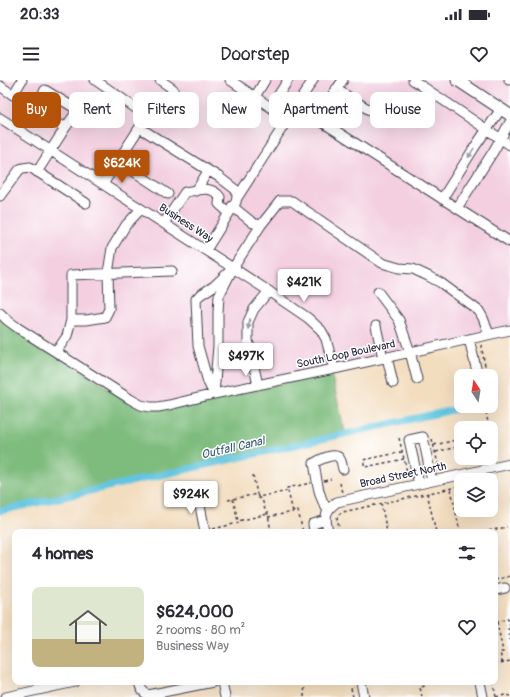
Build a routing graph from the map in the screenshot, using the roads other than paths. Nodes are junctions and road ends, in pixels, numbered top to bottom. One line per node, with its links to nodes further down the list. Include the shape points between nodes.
1 (22, 80): 13 (street, via 13,95)
2 (95, 80): 21 (street)
3 (160, 80): 15 (street, via 173,89)
4 (230, 80): 11 (street)
5 (265, 80): 17 (street)
6 (288, 80): 18 (street)
7 (313, 80): 19 (street)
8 (343, 80): 14 (street)
9 (413, 80): 30 (street)
10 (457, 80): 12 (main road)
11 (242, 83): 16 (street)
12 (468, 83): 23 (main road)
13 (0, 86)
14 (336, 89): 20 (street); 22 (street)
15 (171, 92)
16 (250, 92)
17 (258, 92)
18 (280, 92)
19 (306, 92)
20 (334, 92)
21 (133, 106)
22 (370, 110)
23 (506, 112): 30 (street)
24 (0, 118): 33 (street, Business Way)
25 (510, 122): 31 (street)
26 (65, 128): 26 (street, via 78,110 45,90 34,107); 33 (street)
27 (140, 128): 34 (street); 35 (street)
28 (282, 128): 43 (street)
29 (332, 128): 41 (street)
30 (487, 129): 31 (street); 41 (street, one-way to 41)
31 (500, 139): 32 (street); 44 (street)
32 (510, 145)
33 (51, 151): 36 (street); 37 (street, Business Way)
34 (118, 161): 37 (street); 39 (street)
35 (208, 170): 38 (street); 43 (street, via 236,190 237,196)
36 (37, 172): 40 (street, via 30,167 20,169); 42 (street)
37 (103, 184): 45 (street, Business Way)
38 (196, 191): 43 (street, via 208,189 220,197 219,204); 46 (street, via 185,192)
39 (168, 194)
40 (0, 196)
41 (442, 199): 44 (street)
42 (86, 203)
43 (232, 205): 47 (street, via 253,223); 49 (street)
44 (457, 208): 48 (street)
45 (141, 209): 46 (street, Business Way); 52 (street, via 126,225 112,248)
46 (164, 223): 49 (street, Business Way)
47 (261, 225): 50 (street); 61 (street, via 280,201 292,200 382,263 413,269 441,283 479,311)
48 (510, 242)
49 (206, 250): 50 (street, Business Way)
50 (233, 268): 53 (street, Business Way); 54 (street); 56 (street)
51 (172, 271): 52 (street)
52 (108, 273): 58 (street, via 109,309 105,317); 58 (street, via 71,275)
53 (269, 291): 68 (street, Business Way, via 321,330); 72 (street, one-way to 72, via 254,309 248,322 248,340)
54 (205, 292): 56 (street); 63 (street, via 196,299)
55 (378, 292): 66 (street, via 399,320)
56 (219, 296): 64 (street)
57 (0, 313): 65 (street, South Loop Boulevard)
58 (71, 320): 65 (street, via 67,336)
59 (376, 326): 67 (street)
60 (510, 330): 61 (street, South Loop Boulevard)
61 (489, 334): 62 (street, South Loop Boulevard)
62 (468, 339): 66 (street, South Loop Boulevard); 69 (street)
63 (199, 349): 64 (street, via 210,353); 73 (street)
64 (217, 351): 73 (street)
65 (56, 352): 73 (street, South Loop Boulevard, via 141,405 158,407)
66 (410, 352): 67 (street, South Loop Boulevard); 70 (street)
67 (385, 358): 68 (street, South Loop Boulevard); 71 (street)
68 (334, 369): 72 (street, South Loop Boulevard)
69 (476, 369)
70 (417, 379)
71 (393, 383)
72 (258, 385): 73 (street, South Loop Boulevard)
73 (214, 394)
74 (510, 464): 76 (street, Broad Street North)
75 (343, 469): 79 (street, via 339,458 331,456 314,463 323,504)
76 (432, 481): 77 (street, Broad Street North); 77 (street, via 423,437 409,440)
77 (419, 484): 79 (street, Broad Street North, via 343,500)
78 (198, 495): 81 (street)
79 (328, 510): 80 (street)
80 (326, 520): 82 (street, via 313,524); 83 (street)
81 (205, 529)
82 (314, 529)
83 (328, 529)
84 (505, 588): 85 (street)
85 (498, 589)
86 (62, 685): 92 (street)
87 (140, 685): 93 (street)
88 (199, 685): 93 (street)
89 (223, 685): 94 (street)
90 (362, 685): 95 (street)
91 (481, 685): 96 (street)
92 (12, 696)
93 (148, 696)
94 (226, 697)
95 (364, 697)
96 (483, 697)

